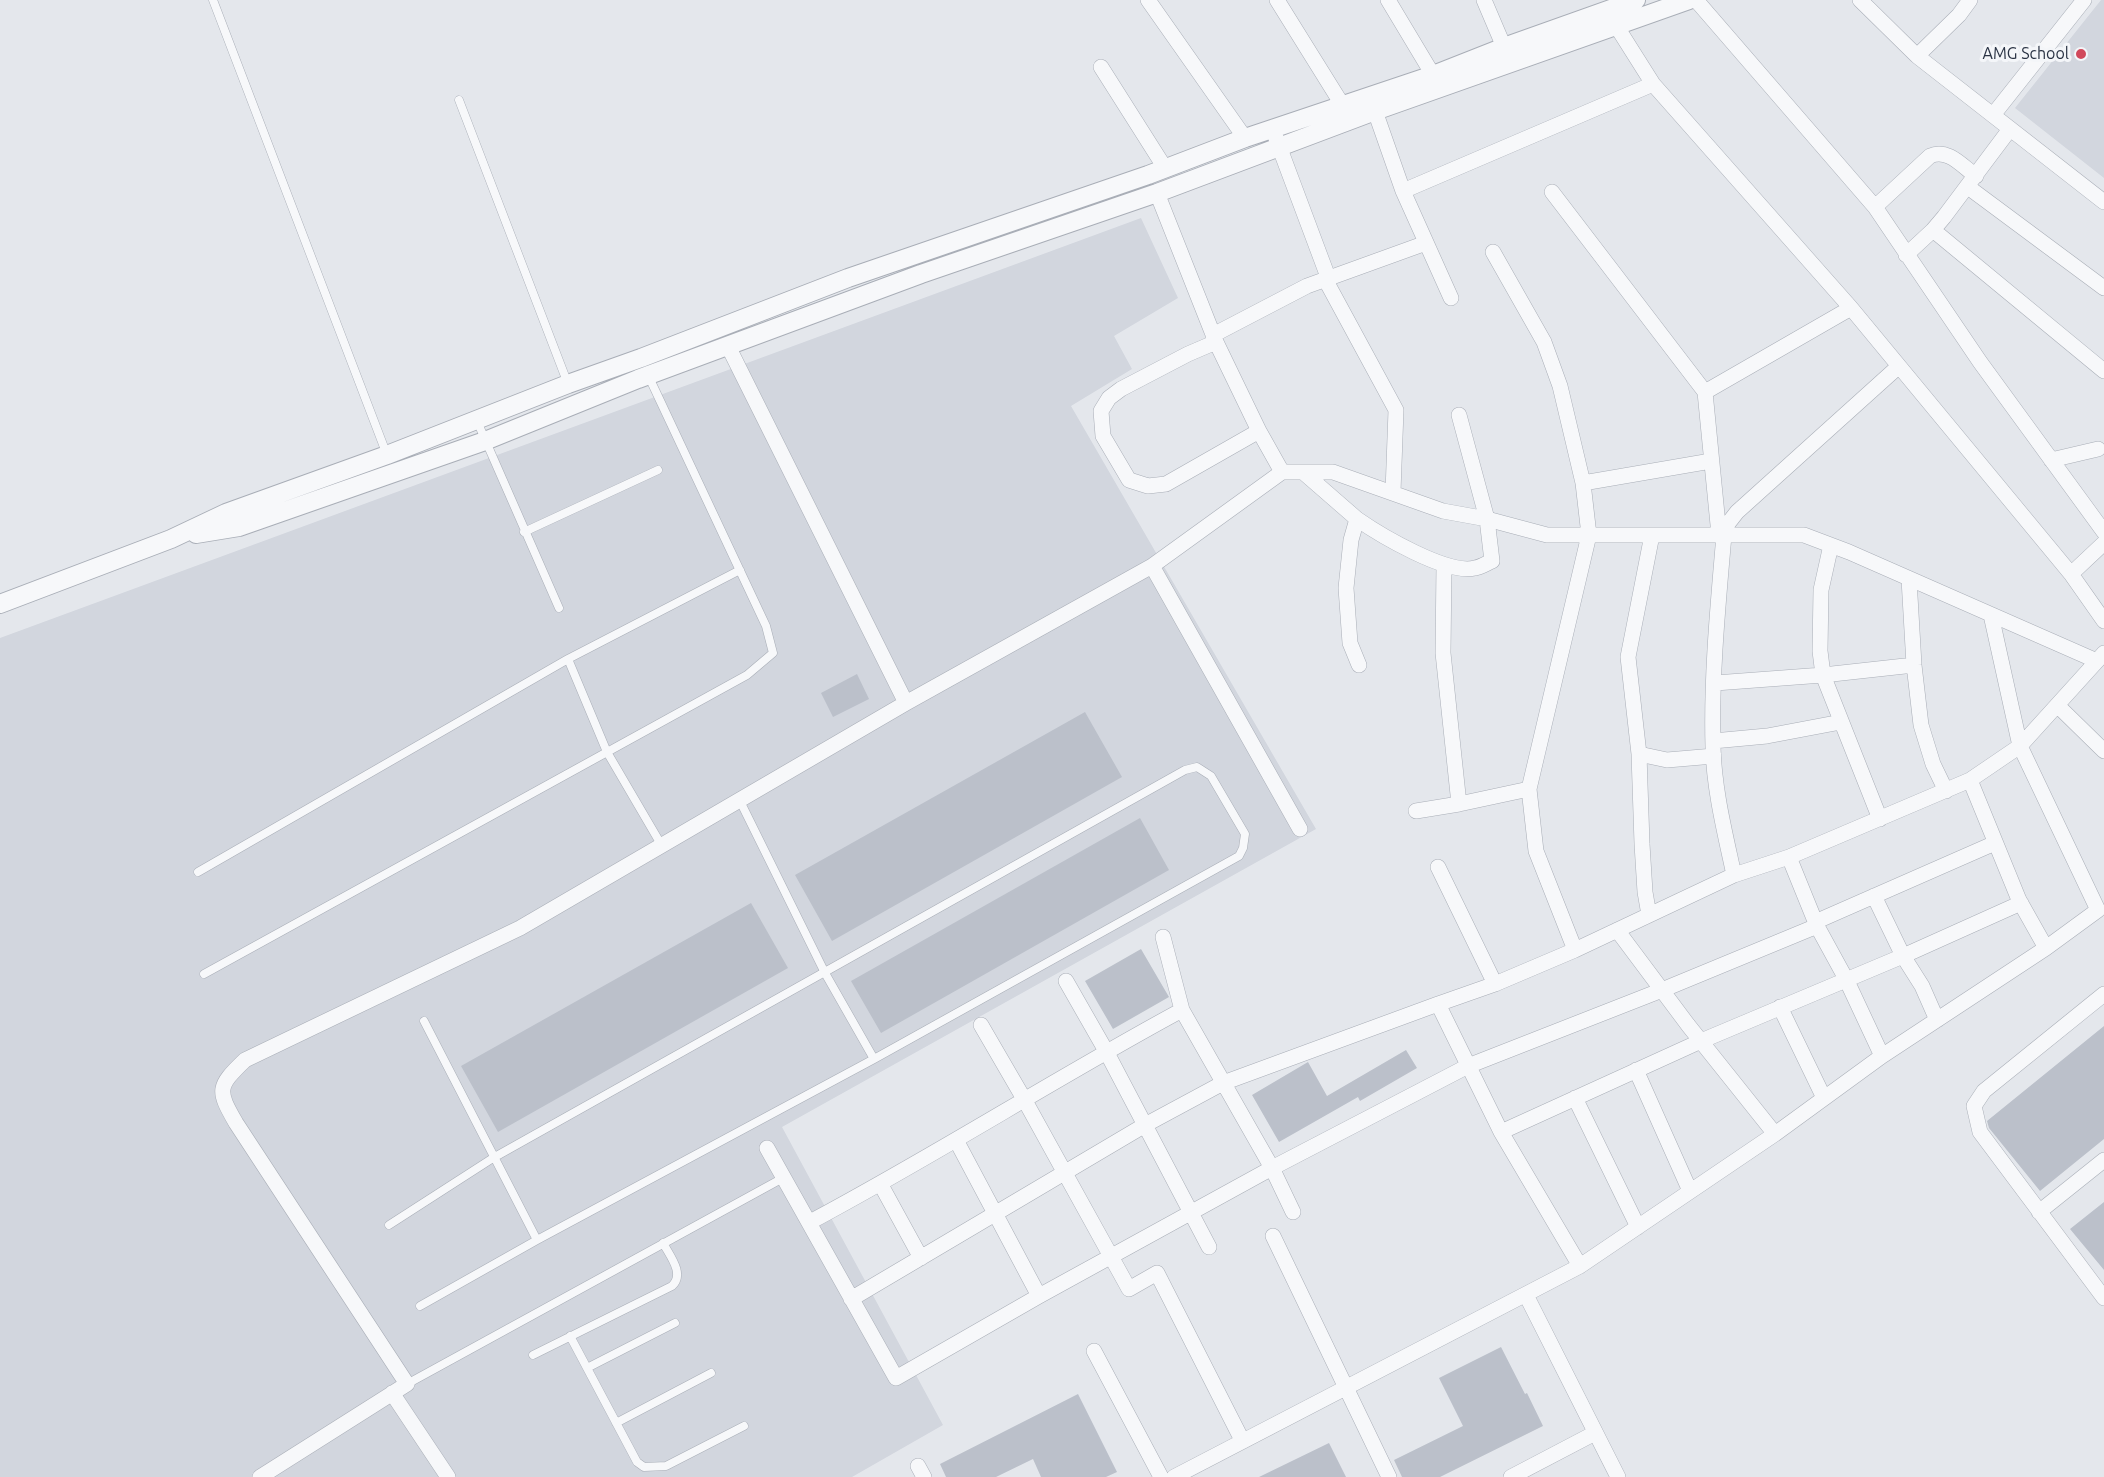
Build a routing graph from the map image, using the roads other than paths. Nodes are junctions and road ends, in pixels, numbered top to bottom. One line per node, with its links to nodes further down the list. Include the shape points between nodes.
1 (213, 0): 53 (lane)
2 (1148, 0): 24 (street)
3 (1277, 0): 19 (street)
4 (1388, 0): 16 (street)
5 (1484, 0): 13 (street)
6 (1636, 0): 13 (street)
7 (1689, 0): 12 (street)
8 (1696, 0): 32 (street)
9 (1860, 0): 14 (street)
10 (1970, 0): 14 (street)
11 (2084, 0): 21 (street)
12 (1617, 27): 17 (street); 20 (street)
13 (1504, 47): 16 (street)
14 (1917, 56): 21 (street)
15 (1101, 67): 26 (street)
16 (1433, 75): 19 (street)
17 (1653, 84): 28 (street); 40 (street)
18 (459, 100): 46 (lane)
19 (1343, 106): 23 (street)
20 (1375, 111): 25 (street); 28 (street)
21 (1992, 115): 22 (street)
22 (2010, 129): 27 (street); 31 (street)
23 (1273, 130): 24 (street); 25 (street)
24 (1245, 138): 26 (street)
25 (1278, 148): 30 (street); 37 (street)
26 (1165, 168): 44 (street, via 849,278)
27 (1972, 182): 32 (street, via 1950,156 1937,153); 33 (street); 38 (street)
28 (1403, 191): 34 (street)
29 (1552, 192): 47 (street)
30 (1157, 193): 41 (street); 42 (street)
31 (2104, 202)
32 (1875, 207): 36 (street)
33 (1933, 230): 36 (street); 45 (street)
34 (1426, 243): 37 (street); 39 (street)
35 (1492, 252): 59 (street, via 1544,342 1560,386)
36 (1906, 255): 54 (street)
37 (1328, 277): 41 (street); 60 (street, via 1325,279 1396,410)
38 (2104, 288)
39 (1451, 298)
40 (1851, 308): 43 (street); 47 (street)
41 (1215, 338): 50 (street); 50 (street, via 1108,398 1101,411 1102,436 1129,480 1148,486 1166,484)
42 (728, 346): 44 (street); 86 (street)
43 (1899, 366): 67 (street, via 1737,512); 74 (street)
44 (644, 367): 46 (street); 51 (street); 73 (lane)
45 (2104, 371)
46 (568, 384): 49 (street)
47 (1705, 392): 55 (street)
48 (1459, 415): 62 (street)
49 (476, 420): 51 (lane); 53 (street)
50 (1259, 431): 57 (street)
51 (485, 441): 63 (lane); 68 (street, via 239,526)
52 (2102, 448): 54 (street)
53 (387, 455): 68 (street, via 226,513)
54 (2051, 460): 64 (street)
55 (1711, 461): 59 (street); 67 (street)
56 (658, 470): 63 (lane)
57 (1282, 472): 58 (street); 72 (street)
58 (1303, 472): 60 (street, via 1333,472); 61 (street)
59 (1583, 483): 65 (street)
60 (1393, 492): 62 (street, via 1443,511)
61 (1357, 519): 71 (street); 82 (street, via 1347,588 1350,643)
62 (1487, 519): 65 (street, via 1547,535); 71 (street, via 1492,561 1474,569)
63 (524, 532): 77 (lane)
64 (2104, 532)
65 (1589, 535): 66 (street); 95 (street)
66 (1652, 535): 67 (street); 93 (street, via 1628,657)
67 (1721, 535): 70 (street, via 1804,535); 85 (street)
68 (171, 539): 76 (street)
69 (2104, 543): 74 (street)
70 (1831, 545): 75 (street); 84 (street, via 1821,590)
71 (1444, 565): 98 (street, via 1443,653)
72 (1152, 566): 86 (street); 101 (street)
73 (740, 570): 81 (lane); 92 (lane, via 766,626 773,653 747,675)
74 (2071, 574): 79 (street)
75 (1909, 579): 78 (street); 83 (street)
76 (0, 604)
77 (559, 608)
78 (1991, 615): 80 (street); 89 (street)
79 (2104, 621)
80 (2100, 657): 87 (street)
81 (568, 659): 92 (lane); 106 (lane)
82 (1359, 665)
83 (1914, 665): 84 (street); 96 (street, via 1922,725)
84 (1823, 675): 85 (street); 88 (street)
85 (1714, 683): 90 (street)
86 (906, 703): 97 (street)
87 (2057, 705): 89 (street); 91 (street)
88 (1841, 722): 90 (street); 100 (street)
89 (2020, 746): 94 (street); 110 (street)
90 (1713, 749): 93 (street, via 1666,760); 107 (street, via 1721,816)
91 (2104, 751)
92 (607, 752): 103 (lane); 119 (lane)
93 (1639, 754): 111 (street)
94 (1970, 780): 96 (street); 102 (street)
95 (1529, 789): 98 (street); 116 (street, via 1536,851)
96 (1946, 791): 100 (street)
97 (740, 801): 103 (street); 118 (lane)
98 (1459, 804): 99 (street)
99 (1416, 811)
100 (1880, 819): 104 (street)
101 (1300, 829)
102 (1995, 843): 108 (street); 109 (street)
103 (662, 846): 178 (street, via 520,928 245,1060 225,1080 222,1098 236,1123)
104 (1789, 857): 107 (street); 112 (street)
105 (1438, 867): 122 (street)
106 (198, 872)
107 (1734, 875): 111 (street)
108 (1874, 896): 112 (street); 117 (street)
109 (2021, 903): 115 (street); 117 (street)
110 (2101, 908): 115 (street)
111 (1649, 915): 113 (street)
112 (1816, 924): 120 (street); 123 (street)
113 (1617, 930): 116 (street); 123 (street)
114 (1163, 938): 127 (street)
115 (2046, 948): 128 (street)
116 (1575, 950): 122 (street)
117 (1903, 956): 120 (street); 128 (street)
118 (825, 973): 134 (lane); 134 (lane, via 1185,770 1197,767 1211,776 1245,834 1239,856); 146 (lane)
119 (204, 974)
120 (1846, 979): 126 (street); 133 (street)
121 (1066, 981): 132 (street)
122 (1495, 984): 125 (street)
123 (1662, 990): 131 (street); 135 (street)
124 (2104, 994): 154 (street, via 1984,1091 1974,1106 1980,1132)
125 (1437, 1004): 135 (street); 137 (street)
126 (1780, 1007): 131 (street); 139 (street)
127 (1182, 1010): 132 (street); 137 (street)
128 (1937, 1020): 133 (street)
129 (424, 1021): 146 (lane)
130 (981, 1025): 140 (street)
131 (1701, 1041): 136 (street); 143 (street)
132 (1106, 1051): 140 (street); 141 (street)
133 (1882, 1056): 139 (street)
134 (874, 1059): 161 (lane)
135 (1468, 1066): 142 (street); 148 (street)
136 (1636, 1070): 138 (street); 152 (street)
137 (1223, 1083): 141 (street); 148 (street)
138 (1575, 1098): 142 (street); 159 (street)
139 (1824, 1098): 143 (street)
140 (1024, 1099): 144 (street); 149 (street)
141 (1145, 1125): 149 (street); 155 (street)
142 (1502, 1132): 166 (street)
143 (1774, 1134): 152 (street)
144 (956, 1140): 151 (street); 156 (street)
145 (767, 1148): 150 (street)
146 (493, 1158): 158 (lane); 161 (lane)
147 (2104, 1160): 154 (street)
148 (1272, 1168): 153 (street); 155 (street)
149 (1065, 1173): 156 (street); 164 (street)
150 (783, 1178): 157 (street); 162 (lane)
151 (881, 1185): 157 (street); 165 (street)
152 (1690, 1191): 159 (street)
153 (1293, 1212)
154 (2039, 1212): 169 (street)
155 (1192, 1213): 163 (street); 164 (street)
156 (996, 1215): 165 (street); 168 (street)
157 (810, 1222): 170 (street)
158 (389, 1225)
159 (1638, 1227): 166 (street)
160 (1273, 1236): 179 (street)
161 (537, 1240): 171 (lane)
162 (663, 1243): 173 (lane, via 679,1275 678,1281); 178 (lane)
163 (1209, 1247)
164 (1112, 1257): 168 (street); 184 (street, via 1129,1288 1157,1273)
165 (921, 1258): 170 (street)
166 (1580, 1266): 167 (street)
167 (1526, 1295): 179 (street); 183 (street)
168 (1039, 1296): 170 (street, via 896,1378)
169 (2104, 1298)
170 (851, 1299)
171 (420, 1306)
172 (675, 1323): 176 (lane)
173 (570, 1336): 175 (lane); 176 (lane)
174 (1094, 1351): 187 (street)
175 (533, 1355)
176 (587, 1368): 181 (lane)
177 (711, 1373): 181 (lane)
178 (407, 1384): 180 (street)
179 (1345, 1389): 184 (street); 189 (street)
180 (392, 1393): 185 (street); 186 (street)
181 (616, 1423): 182 (lane, via 637,1462 644,1467 666,1466)
182 (744, 1426)
183 (1596, 1433): 190 (street); 191 (street)
184 (1242, 1440): 188 (street)
185 (260, 1477)
186 (448, 1477)
187 (1161, 1477)
188 (1174, 1477)
189 (1389, 1477)
190 (1511, 1477)
191 (1618, 1477)

